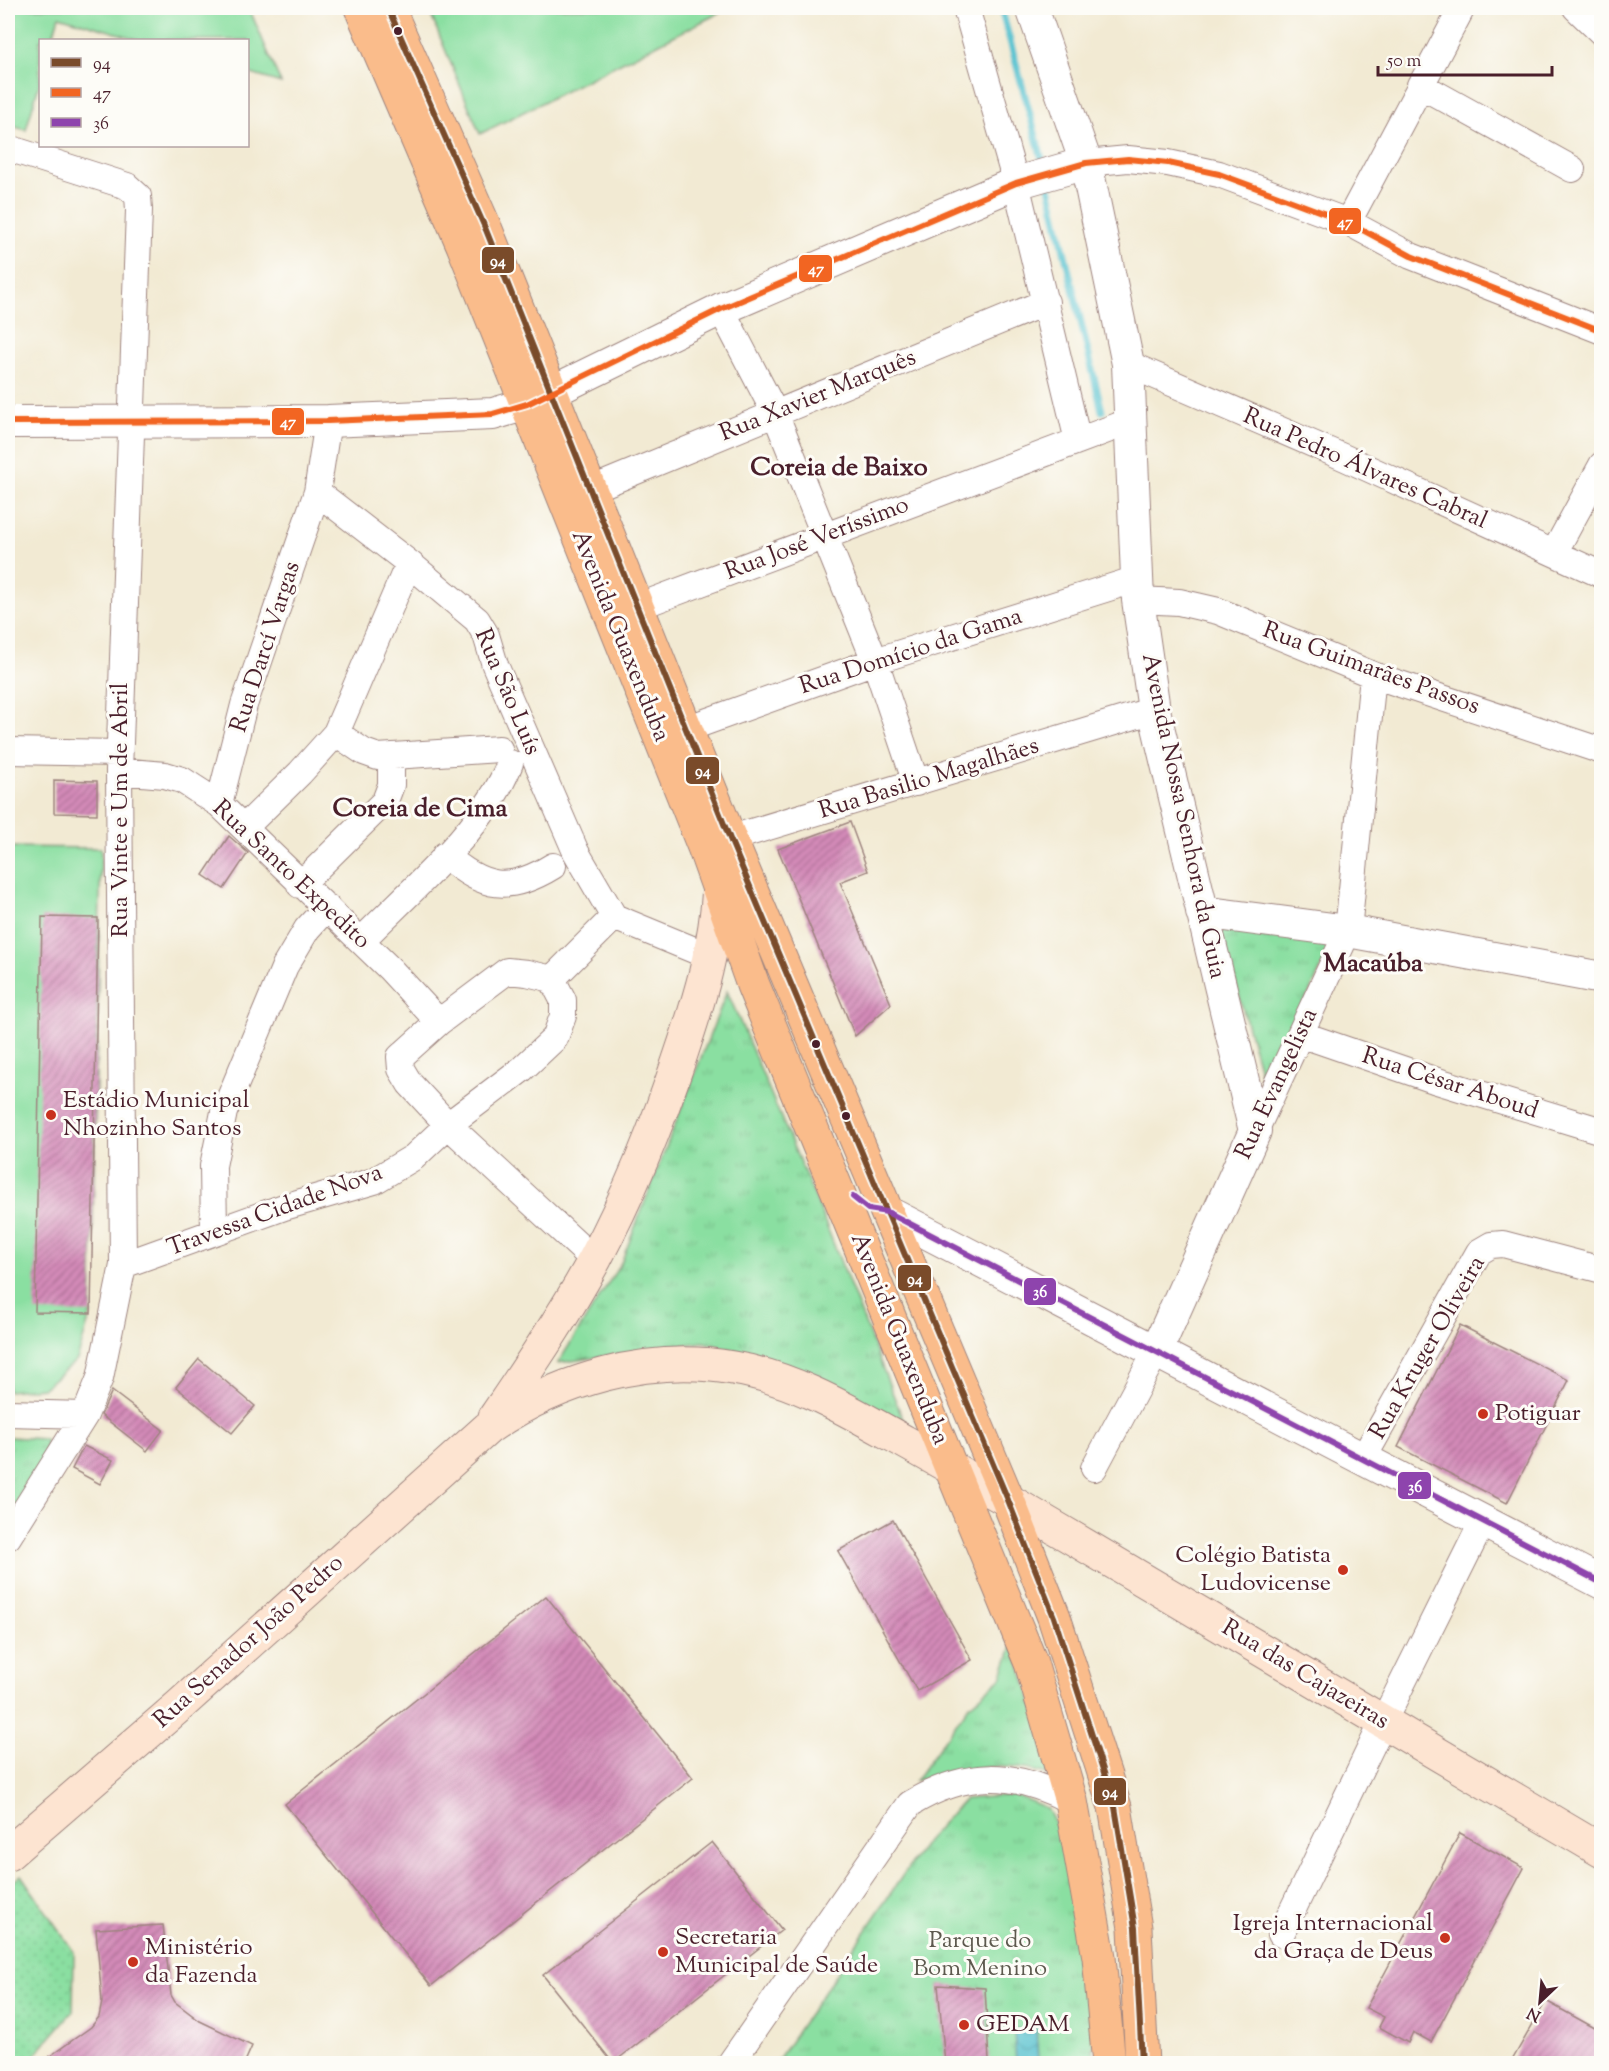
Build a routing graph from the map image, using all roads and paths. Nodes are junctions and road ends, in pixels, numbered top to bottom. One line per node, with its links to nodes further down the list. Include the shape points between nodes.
1 (361, 8): 18 (main road, Avenida Guaxenduba, via 463,245)
2 (388, 8): 18 (main road, Avenida Guaxenduba, via 486,230)
3 (966, 8): 12 (street)
4 (1032, 8): 10 (street, Avenida Nossa Senhora da Guia)
5 (1462, 8): 8 (street)
6 (1576, 8): 7 (street)
7 (1602, 33)
8 (1419, 85): 11 (street); 13 (street)
9 (8, 148): 20 (street, Rua Vinte e Um de Abril, via 112,179 138,196)
10 (1077, 165): 12 (street); 13 (street, via 1128,159 1168,163 1219,174); 17 (street, Avenida Nossa Senhora da Guia)
11 (1572, 169)
12 (1024, 181): 14 (street); 15 (street)
13 (1348, 222): 16 (street, via 1411,256)
14 (1046, 302): 19 (street, Rua Xavier Marquês); 24 (street)
15 (721, 309): 18 (street); 19 (street)
16 (1602, 331)
17 (1128, 364): 22 (street, Avenida Nossa Senhora da Guia); 29 (street, Rua Pedro Álvares Cabral)
18 (539, 398): 21 (street, via 493,414); 26 (main road, Avenida Guaxenduba); 46 (main road, Avenida Guaxenduba)
19 (776, 413): 26 (street, Rua Xavier Marquês); 28 (street)
20 (130, 421): 21 (street); 23 (street); 42 (street, Rua Vinte e Um de Abril)
21 (328, 421): 27 (street)
22 (1131, 421): 24 (street, Rua José Veríssimo); 32 (street, Avenida Nossa Senhora da Guia)
23 (8, 422)
24 (1078, 441): 28 (street, Rua José Veríssimo)
25 (1602, 465): 29 (street)
26 (590, 490): 33 (main road, Avenida Guaxenduba)
27 (316, 492): 30 (street, Rua São Luís); 44 (street, Rua Darcí Vargas, via 244,705)
28 (824, 537): 33 (street, Rua José Veríssimo); 34 (street)
29 (1554, 553): 31 (street, Rua Pedro Álvares Cabral)
30 (409, 563): 38 (street); 53 (street, Rua São Luís, via 459,603 486,635 495,665 576,852)
31 (1602, 575)
32 (1137, 590): 34 (street, Rua Domício da Gama); 35 (street, Rua Guimarães Passos, via 1218,611); 36 (street, Avenida Nossa Senhora da Guia)
33 (637, 607): 37 (main road, Avenida Guaxenduba)
34 (875, 661): 37 (street, Rua Domício da Gama); 43 (street)
35 (1373, 675): 39 (street, Rua Guimarães Passos); 54 (street, Rua Evangelista)
36 (1154, 710): 43 (street, Rua Basilio Magalhães); 52 (street, Avenida Nossa Senhora da Guia)
37 (686, 729): 46 (main road, Avenida Guaxenduba)
38 (336, 732): 41 (street, via 364,752); 45 (street)
39 (1602, 750)
40 (8, 751): 42 (street, Rua Santo Expedito)
41 (391, 757): 47 (street, via 436,751 505,756 502,783); 49 (street, via 391,785 385,801)
42 (119, 762): 44 (street, Rua Santo Expedito, via 182,780); 68 (street, Rua Vinte e Um de Abril)
43 (916, 783): 46 (street, Rua Basilio Magalhães)
44 (219, 804): 45 (street, Rua Santo Expedito)
45 (244, 827): 49 (street, Rua Santo Expedito)
46 (717, 843): 50 (main road, Avenida Guaxenduba); 65 (main road, Avenida Guaxenduba)
47 (446, 855): 48 (street, via 465,872 496,883 530,880); 55 (street)
48 (553, 866)
49 (300, 885): 51 (street, Rua Santo Expedito)
50 (719, 886): 56 (main road, Rua Senador João Pedro); 59 (main road, Avenida Guaxenduba)
51 (327, 907): 55 (street, Rua Santo Expedito); 66 (street, via 307,929 285,966 224,1112 213,1166)
52 (1202, 912): 54 (street); 63 (street, Avenida Nossa Senhora da Guia)
53 (614, 917): 56 (street); 58 (street)
54 (1348, 931): 57 (street); 61 (street, Rua Evangelista)
55 (361, 941): 60 (street, Rua Santo Expedito)
56 (711, 957): 67 (main road, Rua Senador João Pedro, via 667,1097 629,1190)
57 (1602, 978)
58 (552, 979): 60 (street, via 507,971); 62 (street, Travessa Cidade Nova, via 563,1000 563,1016 555,1038 522,1069)
59 (753, 985): 65 (main road, via 779,1020 849,1192 868,1209); 75 (main road, Avenida Guaxenduba)
60 (439, 1022): 62 (street, via 400,1057 401,1069)
61 (1300, 1034): 63 (street, Rua Evangelista); 64 (street, Rua César Aboud)
62 (448, 1125): 66 (street, Travessa Cidade Nova, via 414,1157 374,1181); 67 (street)
63 (1255, 1131): 70 (street, Rua Evangelista)
64 (1602, 1131)
65 (886, 1212): 70 (street); 77 (main road, Avenida Guaxenduba)
66 (214, 1232): 68 (street, Travessa Cidade Nova)
67 (594, 1260): 73 (main road, Rua Senador João Pedro)
68 (123, 1266): 72 (street, Rua Vinte e Um de Abril, via 100,1377)
69 (1602, 1270): 74 (street, Rua Kruger Oliveira, via 1503,1244 1479,1252)
70 (1156, 1352): 74 (street); 76 (street, Rua Evangelista)
71 (8, 1413): 72 (street)
72 (85, 1415): 79 (street, Rua Vinte e Um de Abril)
73 (488, 1428): 75 (main road, Rua Senador João Pedro, via 515,1409 575,1383 646,1367 701,1364 743,1370 802,1389); 85 (main road, Rua Senador João Pedro)
74 (1364, 1457): 78 (street)
75 (952, 1468): 77 (main road, Rua Senador João Pedro); 80 (main road, Avenida Guaxenduba)
76 (1094, 1468)
77 (1008, 1500): 80 (main road, via 992,1515); 82 (main road, Rua das Cajazeiras); 89 (main road, Avenida Guaxenduba, via 1054,1617 1115,1807 1135,1928)
78 (1484, 1521): 81 (street); 82 (street)
79 (8, 1537)
80 (984, 1548): 83 (main road, Avenida Guaxenduba, via 1031,1663)
81 (1602, 1583)
82 (1383, 1722): 84 (main road, Rua das Cajazeiras); 86 (street)
83 (1071, 1801): 87 (street, via 1023,1781 963,1779 910,1804); 88 (main road, Avenida Guaxenduba, via 1099,1957)
84 (1602, 1851)
85 (8, 1854)
86 (1281, 1934)
87 (730, 2064)
88 (1109, 2064)
89 (1142, 2064)

